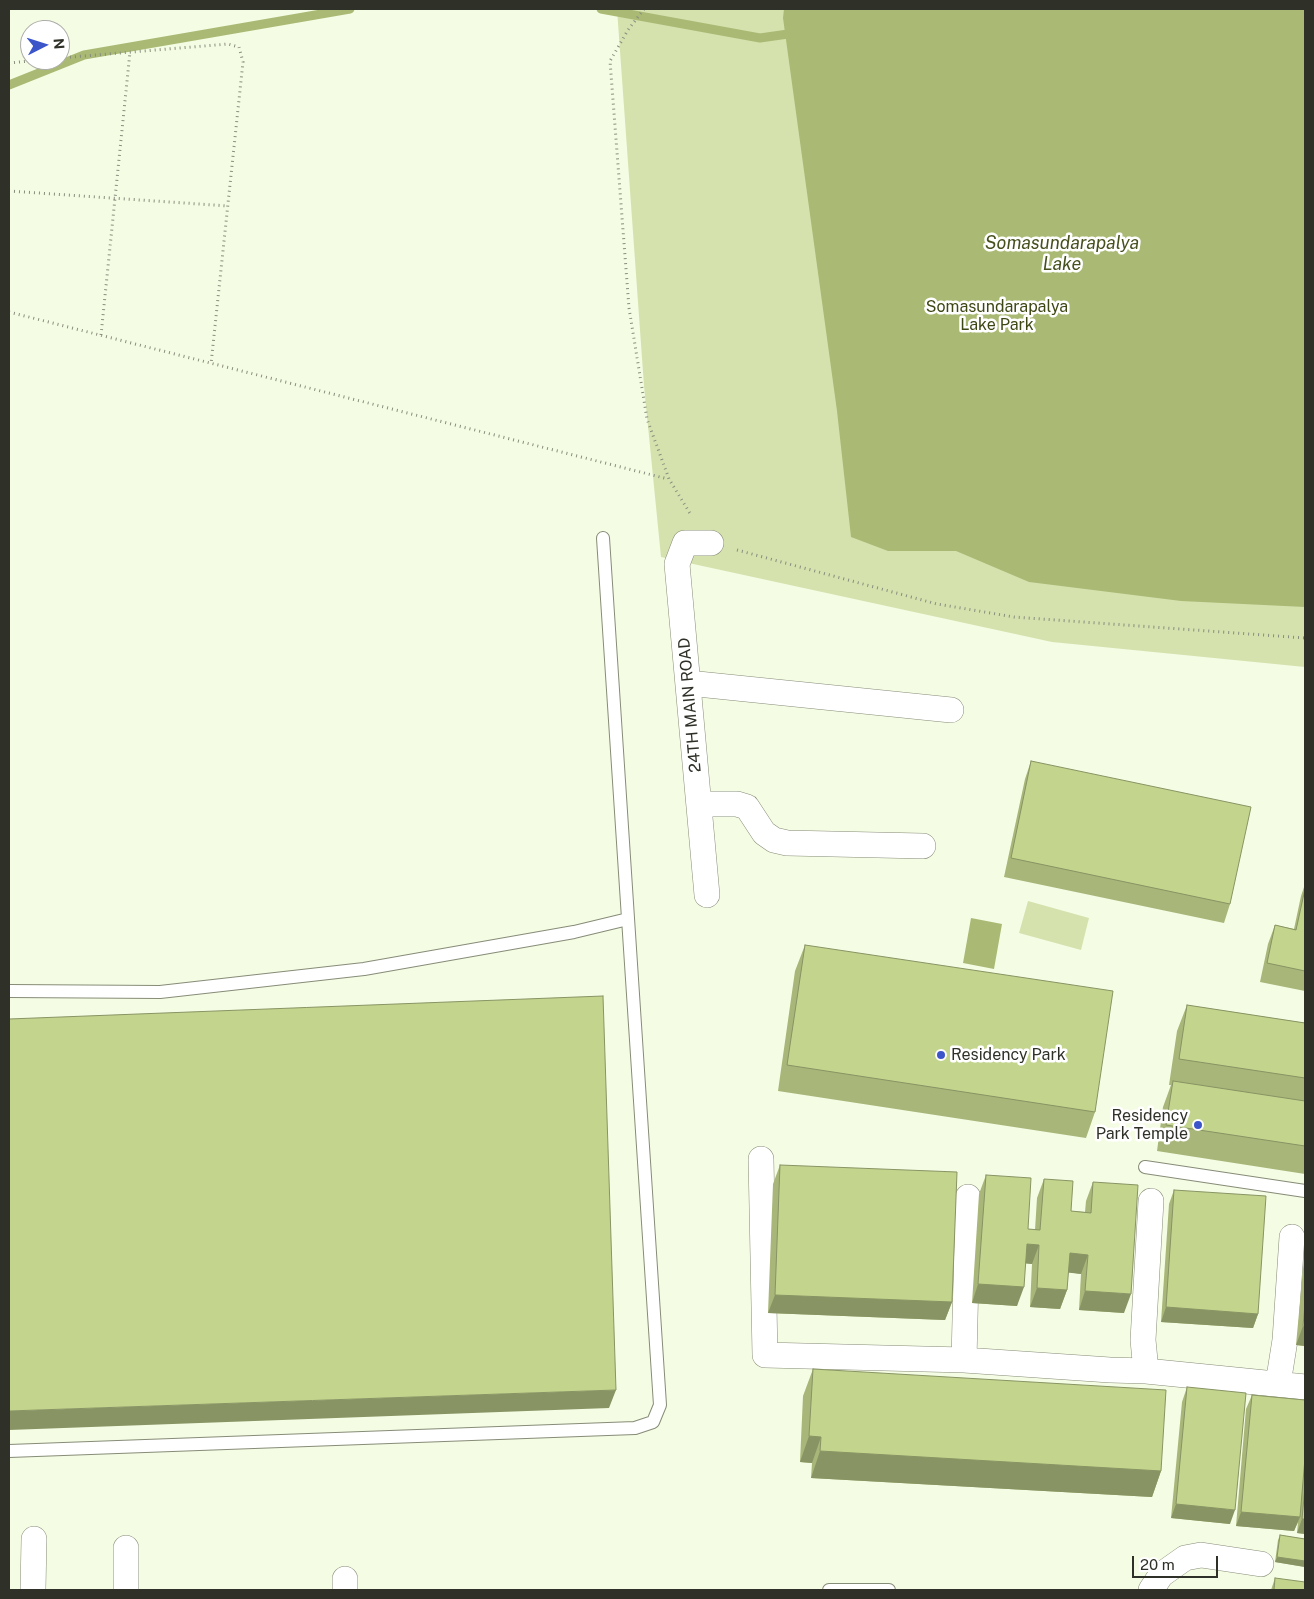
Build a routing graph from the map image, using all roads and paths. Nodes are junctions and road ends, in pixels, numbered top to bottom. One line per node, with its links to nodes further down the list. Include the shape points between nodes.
1 (644, 9): 10 (path, via 610,60 629,308 648,419)
2 (130, 52): 3 (path); 5 (path); 6 (path, via 228,44 239,47 243,62)
3 (70, 57)
4 (9, 191): 5 (path)
5 (114, 198): 6 (path); 8 (path)
6 (228, 206): 9 (path)
7 (9, 312): 8 (path)
8 (100, 336): 9 (path)
9 (211, 364): 10 (path)
10 (669, 480): 12 (path)
11 (603, 538): 19 (lane)
12 (711, 542): 13 (path, via 937,604 1014,617); 14 (street, 24TH MAIN ROAD, via 685,543 677,564)
13 (1305, 638)
14 (688, 683): 15 (street); 16 (street, 24TH MAIN ROAD)
15 (951, 710)
16 (699, 804): 17 (street, via 747,807 764,833 787,843); 18 (street, 24TH MAIN ROAD)
17 (924, 846)
18 (707, 895)
19 (628, 919): 20 (lane, via 574,932 364,969 160,992); 31 (lane, via 660,1405 653,1422 635,1428)
20 (9, 991)
21 (761, 1159): 27 (street, via 765,1355)
22 (1145, 1167): 23 (lane)
23 (1305, 1191)
24 (968, 1197): 27 (street)
25 (1151, 1201): 28 (street, via 1143,1340)
26 (1292, 1237): 29 (street, via 1285,1340)
27 (964, 1360): 28 (street)
28 (1146, 1370): 29 (street)
29 (1278, 1384): 30 (street)
30 (1305, 1387)
31 (9, 1451)
32 (34, 1539): 35 (street)
33 (126, 1548): 36 (street)
34 (1261, 1564): 39 (street, via 1201,1555 1185,1558 1161,1575)
35 (33, 1590)
36 (126, 1590)
37 (830, 1590): 38 (lane)
38 (889, 1590)
39 (1151, 1590)

